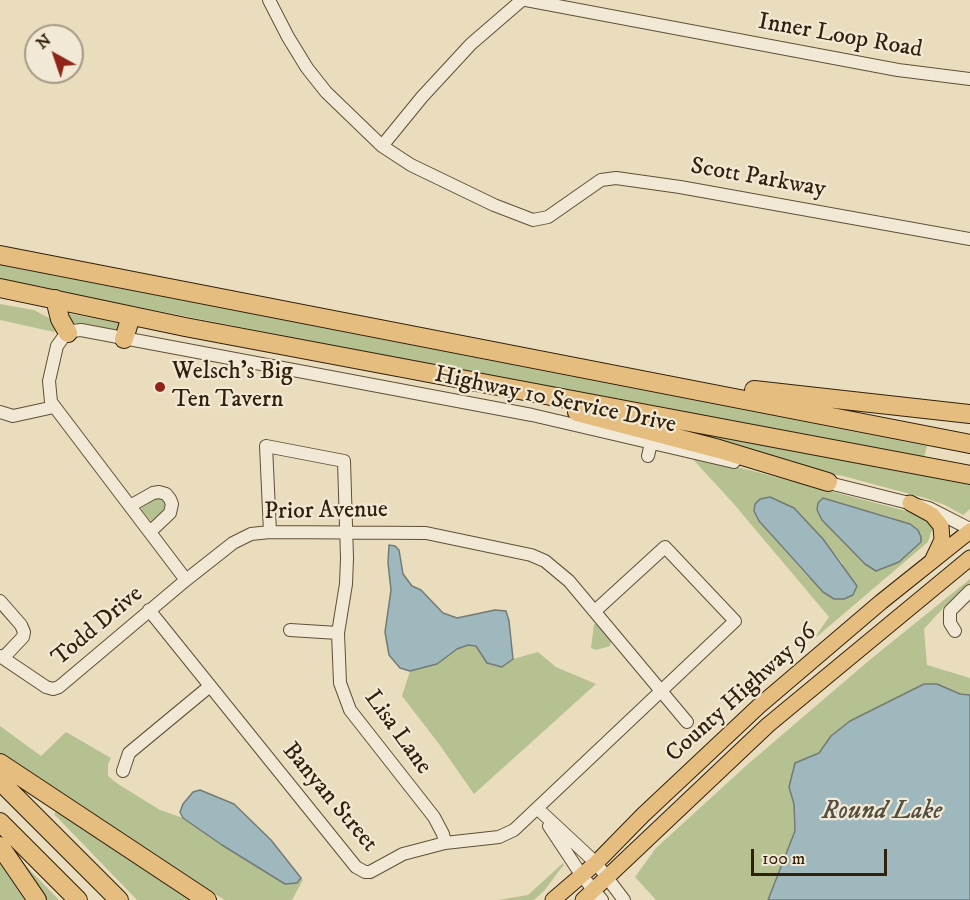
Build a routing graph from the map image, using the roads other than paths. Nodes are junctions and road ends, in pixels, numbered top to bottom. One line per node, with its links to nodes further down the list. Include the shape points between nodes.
1 (269, 0): 5 (street, via 293,45 326,92)
2 (522, 0): 5 (street, via 471,44)
3 (526, 0): 4 (street, Inner Loop Road, via 898,70)
4 (970, 79)
5 (382, 146): 6 (street, Scott Parkway, via 411,165 533,220 548,217 601,180 616,178)
6 (970, 239)
7 (0, 255): 13 (highway)
8 (0, 288): 9 (highway)
9 (51, 298): 10 (highway); 11 (highway)
10 (131, 315): 12 (highway); 14 (highway)
11 (68, 333): 12 (street, via 81,330); 15 (street, via 57,346 49,381)
12 (124, 339): 18 (street, Highway 10 Service Drive, via 532,415)
13 (635, 378): 17 (highway); 19 (highway)
14 (468, 381): 21 (highway); 22 (highway)
15 (54, 407): 16 (street, via 13,416); 24 (street)
16 (0, 412)
17 (970, 414)
18 (651, 443): 20 (street); 22 (street, Highway 10 Service Drive)
19 (970, 444)
20 (648, 456)
21 (970, 475)
22 (828, 482): 23 (street, Highway 10 Service Drive)
23 (909, 503): 25 (street, Highway 10 Service Drive, via 935,511); 30 (main road, via 932,516 943,531 936,556)
24 (130, 506): 26 (street); 26 (street, via 153,493 166,494 170,499 170,513)
25 (970, 530): 30 (main road, County Highway 96)
26 (150, 532): 31 (street)
27 (270, 532): 28 (street, Prior Avenue); 28 (street, Lisa Lane, via 266,446 344,461); 31 (street, Prior Avenue, via 243,537)
28 (346, 533): 35 (street, Prior Avenue, via 426,533 531,555 557,570); 38 (street, Lisa Lane, via 346,584)
29 (970, 558): 52 (main road, County Highway 96, via 768,725)
30 (922, 570): 50 (main road, County Highway 96, via 759,706)
31 (186, 580): 34 (street, Todd Drive)
32 (970, 591): 37 (street, via 950,611)
33 (0, 601): 39 (street, Todd Drive, via 24,632)
34 (149, 610): 39 (street, Todd Drive, via 54,689); 40 (street, Banyan Street)
35 (595, 611): 41 (street, Prior Avenue); 41 (street, Banyan Street, via 665,548 735,621)
36 (290, 630): 38 (street)
37 (955, 631)
38 (338, 633): 48 (street, Lisa Lane, via 340,683 350,710 434,817)
39 (2, 657)
40 (210, 686): 44 (street, via 129,753); 48 (street, Banyan Street, via 359,869 370,872 403,854)
41 (662, 691): 42 (street, Prior Avenue); 46 (street, Banyan Street)
42 (687, 722)
43 (0, 763): 57 (highway)
44 (123, 771)
45 (0, 781): 56 (highway)
46 (538, 809): 48 (street, Banyan Street, via 514,830 499,837); 50 (street); 51 (street)
47 (0, 822): 55 (highway)
48 (445, 843)
49 (0, 846): 54 (highway)
50 (596, 863): 51 (main road, County Highway 96); 52 (street)
51 (582, 876): 53 (street); 58 (main road, County Highway 96)
52 (606, 877): 53 (main road, County Highway 96); 59 (street)
53 (593, 897)
54 (37, 900)
55 (78, 900)
56 (119, 900)
57 (207, 900)
58 (553, 900)
59 (624, 900)

